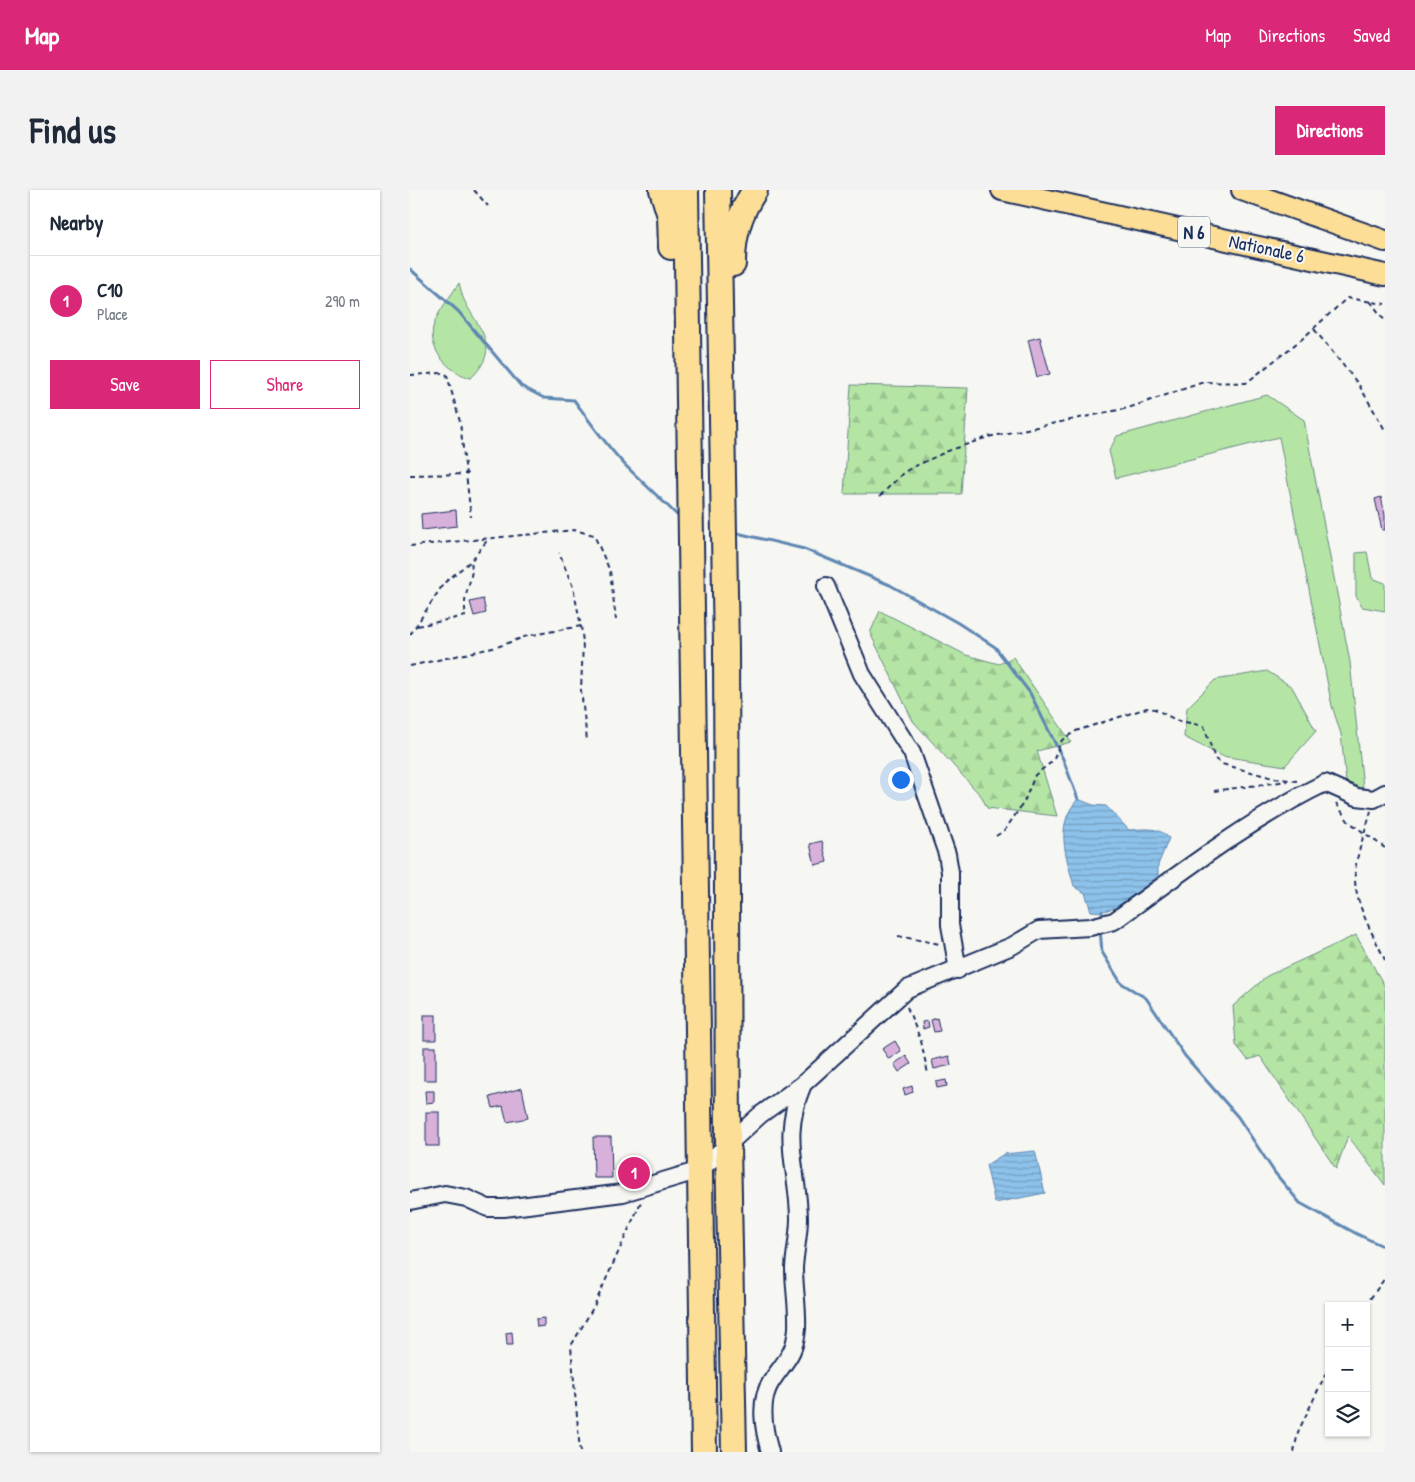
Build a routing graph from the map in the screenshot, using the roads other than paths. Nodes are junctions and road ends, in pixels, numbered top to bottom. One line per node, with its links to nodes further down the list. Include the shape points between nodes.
1 (662, 190): 10 (highway, via 670,216)
2 (686, 190): 10 (highway)
3 (718, 190): 11 (highway)
4 (755, 190): 11 (highway, via 740,216 733,242)
5 (1002, 190): 8 (main road, Nationale 6 / N 6)
6 (1242, 190): 7 (main road)
7 (1385, 241)
8 (1385, 275)
9 (826, 586): 13 (street, via 862,674 912,753 947,854 950,925)
10 (694, 645): 16 (highway)
11 (726, 649): 15 (highway)
12 (1380, 796): 13 (street, via 1357,797 1325,783 1238,833 1114,921 1090,927 1038,930 1012,946)
13 (958, 970): 14 (street, via 907,989)
14 (803, 1084): 15 (street, via 760,1115); 20 (street, via 794,1106 790,1151 799,1218 794,1267 797,1329 792,1355 770,1383 763,1411)
15 (728, 1145): 16 (street); 19 (highway)
16 (700, 1170): 17 (street, via 603,1197 504,1208 488,1208 466,1198 445,1194); 18 (highway)
17 (410, 1201)
18 (704, 1452)
19 (734, 1452)
20 (770, 1452)

